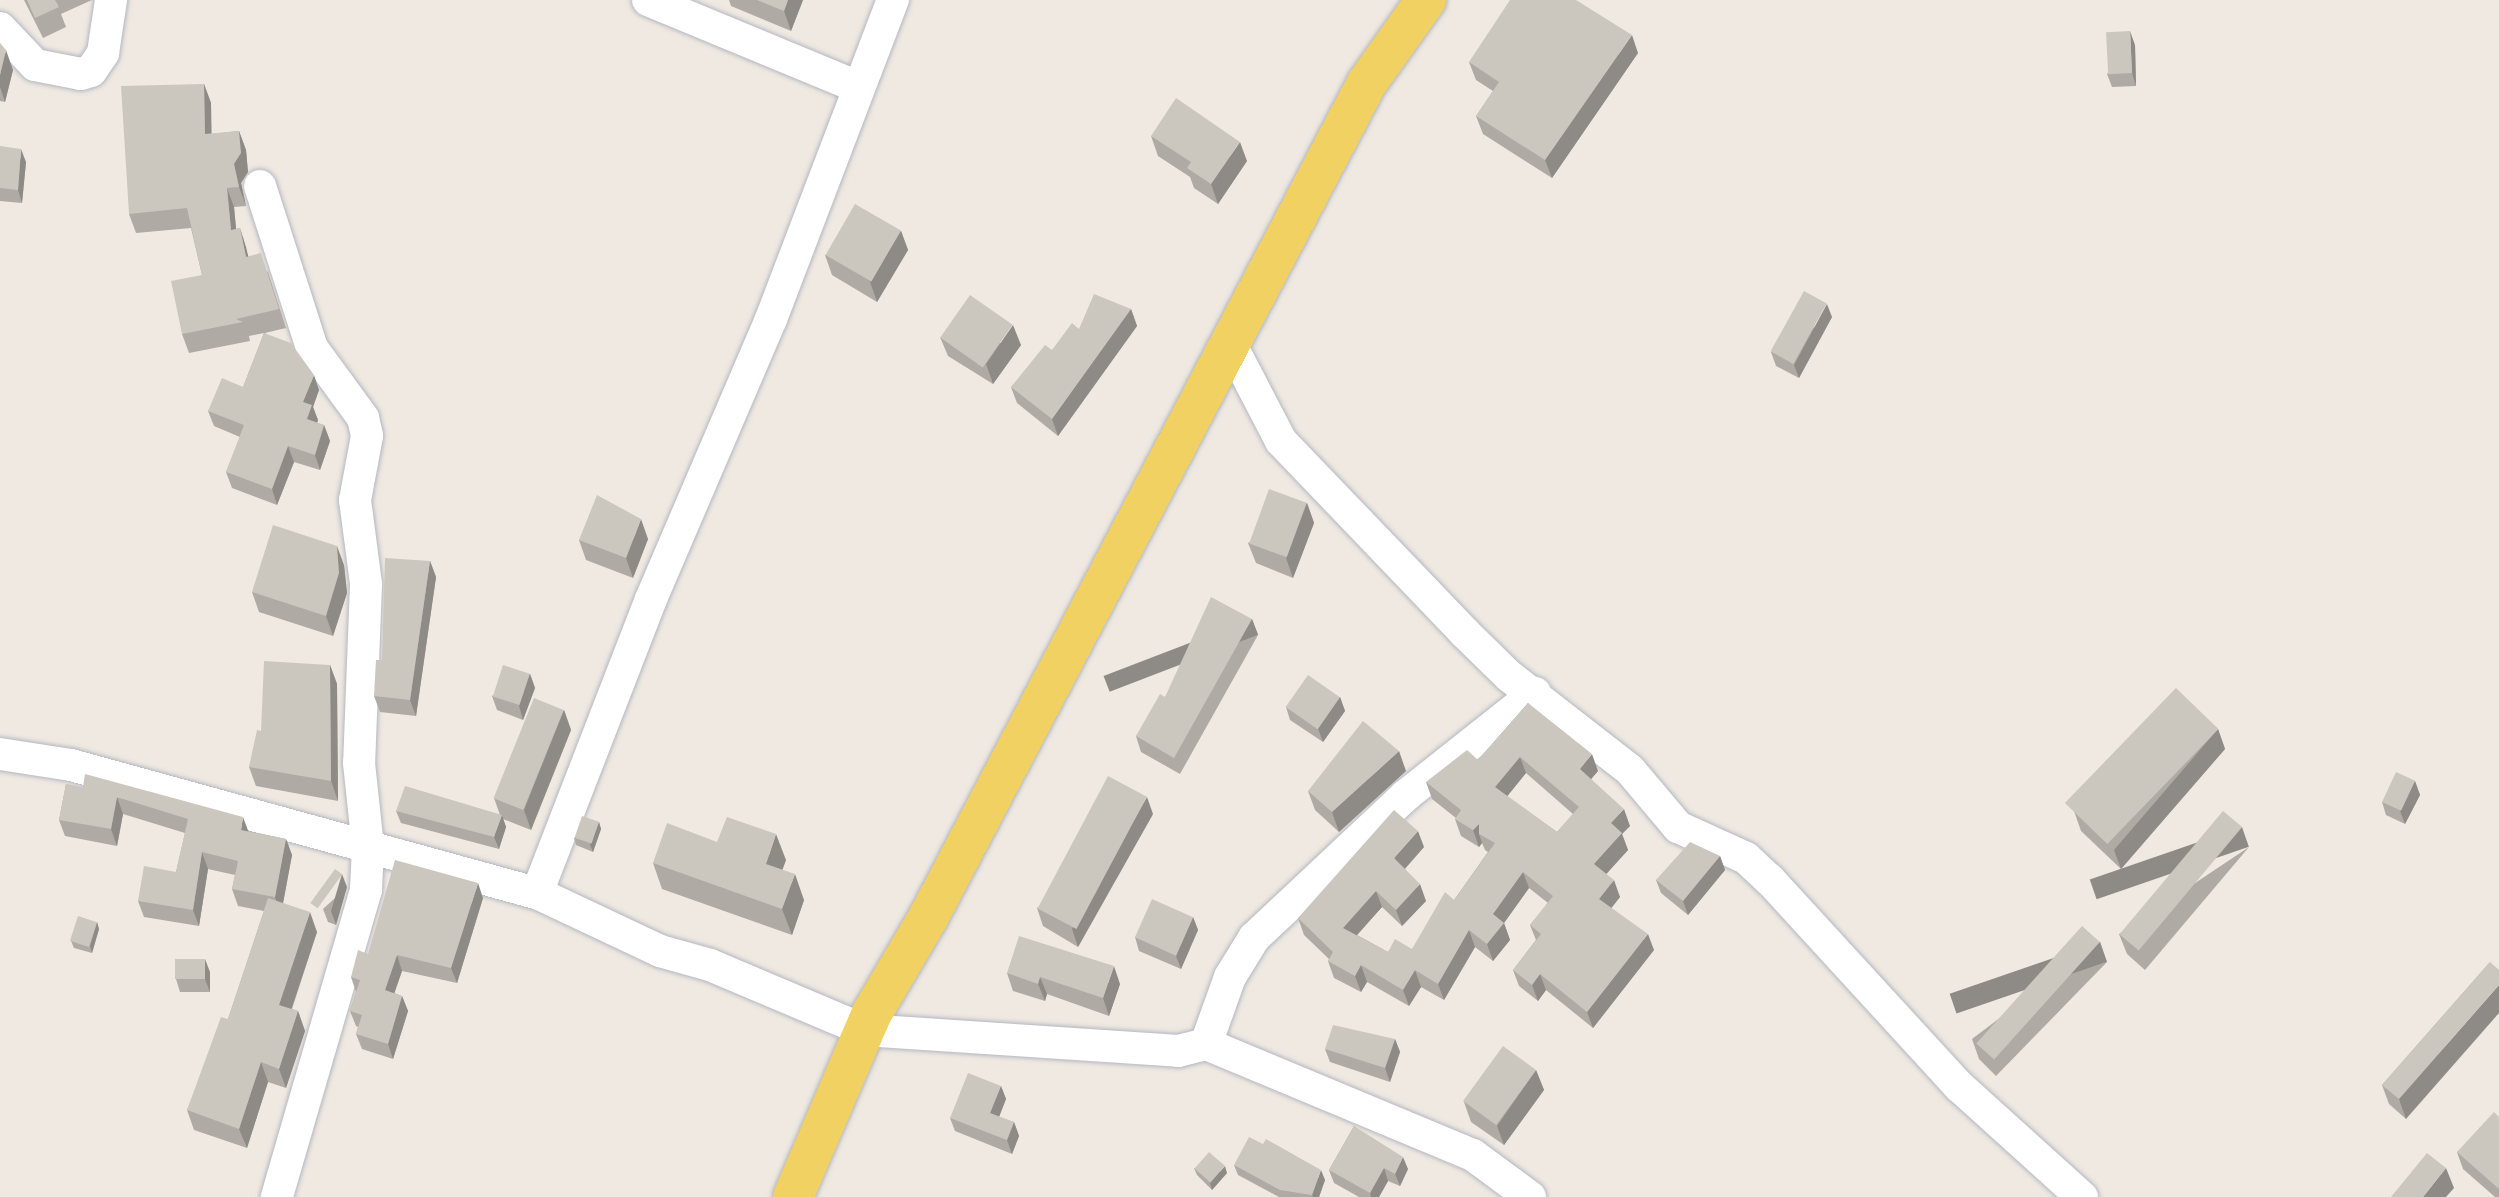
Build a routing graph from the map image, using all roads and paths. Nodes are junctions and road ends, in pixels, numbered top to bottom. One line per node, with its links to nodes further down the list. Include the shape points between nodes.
1 (111, 0): 5 (street, via 103,53 91,71 81,74 35,65)
2 (648, 0): 6 (street)
3 (893, 0): 6 (street)
4 (1426, 0): 8 (main road, via 1367,83)
5 (0, 28)
6 (858, 87): 12 (street, via 771,319 651,599)
7 (260, 186): 11 (street, via 312,348 366,426 355,500 366,584 359,763)
8 (1230, 343): 9 (street, via 1293,456 1509,676); 13 (main road)
9 (1535, 693): 14 (street, via 1405,796 1254,938 1230,977); 18 (street, via 1630,770 1678,827 1746,858 1770,880 1959,1086)
10 (0, 754): 11 (street, via 71,765)
11 (368, 847): 12 (street); 15 (street, via 366,890)
12 (537, 893): 13 (street, via 660,951 710,965)
13 (864, 1030): 14 (street, via 1178,1051); 16 (main road)
14 (1206, 1044): 17 (street, via 1473,1155)
15 (277, 1197)
16 (793, 1197)
17 (1530, 1197)
18 (2082, 1197)

